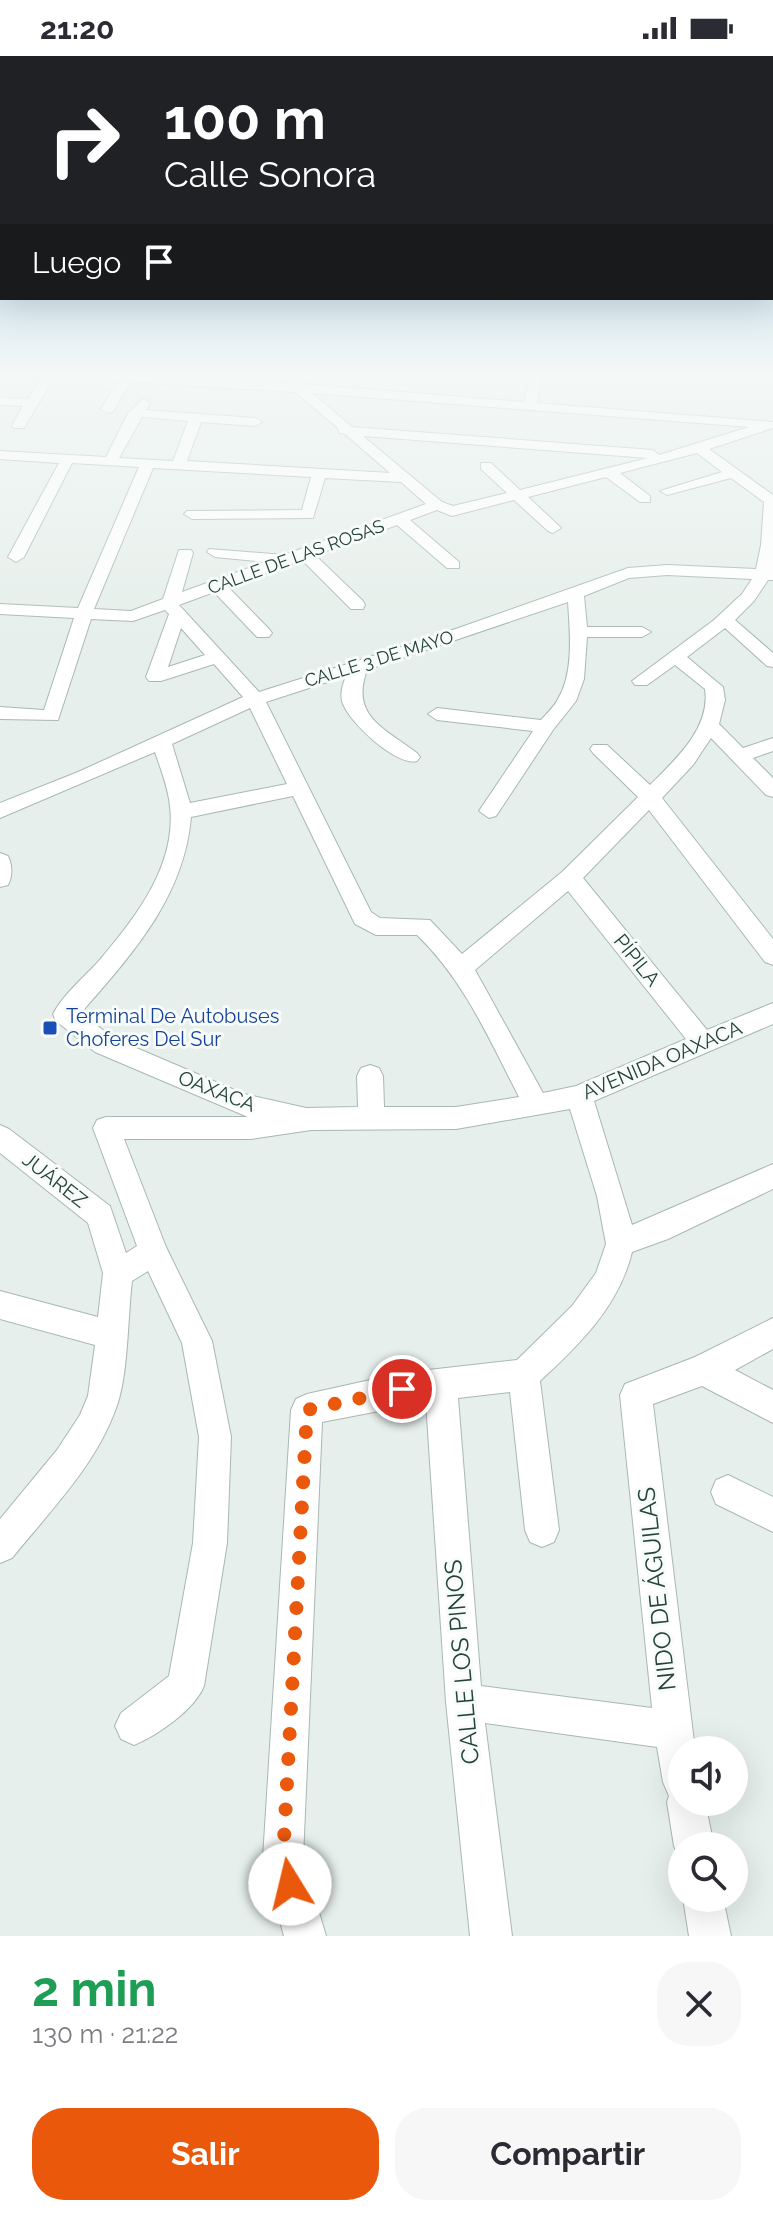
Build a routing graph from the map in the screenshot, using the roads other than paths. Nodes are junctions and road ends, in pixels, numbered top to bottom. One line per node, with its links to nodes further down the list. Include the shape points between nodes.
1 (67, 460): 26 (street)
2 (105, 460): 3 (street)
3 (111, 460): 8 (street)
4 (181, 460): 9 (street)
5 (382, 460): 14 (street)
6 (657, 460): 11 (street, CALLE DE LAS ROSAS)
7 (715, 460): 12 (street)
8 (148, 462): 9 (street); 36 (street)
9 (179, 464): 13 (street)
10 (486, 466): 16 (street)
11 (609, 472): 16 (street, CALLE DE LAS ROSAS); 18 (street)
12 (734, 473): 15 (street); 17 (street)
13 (319, 474): 14 (street); 20 (street, via 308,515)
14 (406, 478): 19 (street)
15 (667, 491)
16 (517, 495): 19 (street, CALLE DE LAS ROSAS, via 452,511); 22 (street)
17 (769, 496): 29 (street)
18 (645, 499)
19 (437, 505): 21 (street, CALLE DE LAS ROSAS)
20 (192, 514)
21 (400, 519): 25 (street, CALLE DE LAS ROSAS); 28 (street)
22 (553, 528)
23 (215, 552): 27 (street)
24 (185, 553): 35 (street)
25 (305, 554): 27 (street, CALLE DE LAS ROSAS); 33 (street)
26 (16, 557)
27 (288, 560): 30 (street, CALLE DE LAS ROSAS)
28 (453, 565)
29 (764, 579): 31 (street, CALLE 3 DE MAYO, via 667,570 628,573); 32 (street); 37 (street)
30 (218, 586): 35 (street, CALLE DE LAS ROSAS); 40 (street)
31 (576, 594): 38 (street); 44 (street, CALLE 3 DE MAYO)
32 (773, 597)
33 (357, 605)
34 (0, 609): 36 (street, CALLE DE LAS ROSAS)
35 (174, 609): 36 (street, CALLE DE LAS ROSAS, via 133,616); 42 (street); 42 (street, via 155,677)
36 (84, 613): 47 (street, via 51,716)
37 (724, 619): 41 (street); 43 (street)
38 (579, 632): 39 (street); 50 (street, via 575,679 567,701)
39 (642, 632)
40 (263, 633)
41 (674, 656): 45 (street); 49 (street, via 714,687)
42 (217, 657): 46 (street)
43 (773, 662)
44 (359, 665): 46 (street, CALLE 3 DE MAYO); 55 (street, via 352,706)
45 (641, 681)
46 (255, 699): 51 (street, CALLE 3 DE MAYO); 56 (street)
47 (0, 713)
48 (437, 714): 50 (street)
49 (709, 725): 54 (street); 58 (street, via 686,761)
50 (546, 726): 60 (street)
51 (162, 742): 59 (street, CALLE 3 DE MAYO); 61 (street, OAXACA)
52 (773, 744): 54 (street)
53 (600, 749): 58 (street)
54 (740, 756): 57 (street)
55 (410, 757)
56 (301, 788): 61 (street); 66 (street, via 363,918 376,927 422,926)
57 (773, 790)
58 (650, 797): 63 (street); 65 (street)
59 (0, 811)
60 (489, 811)
61 (181, 812): 72 (street, OAXACA, via 168,878 138,931 65,1014 104,1045 241,1104)
62 (0, 861): 64 (street)
63 (570, 878): 66 (street); 68 (street, PÍPILA)
64 (0, 879)
65 (773, 956)
66 (462, 967): 71 (street)
67 (773, 1013): 68 (street, AVENIDA OAXACA)
68 (703, 1043): 70 (street, AVENIDA OAXACA)
69 (370, 1076): 73 (street)
70 (579, 1096): 71 (street, AVENIDA OAXACA); 76 (street)
71 (536, 1105): 73 (street, AVENIDA OAXACA, via 456,1118)
72 (311, 1119): 73 (street, AVENIDA OAXACA); 77 (street, via 251,1128 106,1128)
73 (372, 1119)
74 (0, 1137): 78 (street, JUÁREZ, via 100,1215)
75 (773, 1176): 76 (street)
76 (621, 1242): 83 (street, via 603,1288 582,1318)
77 (154, 1252): 78 (street); 91 (street, via 197,1341 215,1437 210,1543 186,1686)
78 (118, 1273): 81 (street)
79 (0, 1305): 81 (street)
80 (773, 1333): 82 (street)
81 (111, 1335): 89 (street, via 104,1397 91,1426 69,1462)
82 (703, 1370): 85 (street); 92 (street, NIDO DE ÁGUILAS, via 636,1395)
83 (524, 1375): 84 (street); 88 (street)
84 (441, 1387): 90 (street, CALLE LOS PINOS); 95 (street, via 402,1389 307,1410 283,1858)
85 (773, 1407)
86 (728, 1492): 87 (street)
87 (773, 1515)
88 (542, 1530)
89 (0, 1546)
90 (464, 1702): 92 (street); 96 (street, CALLE LOS PINOS)
91 (134, 1726)
92 (673, 1730): 93 (street, NIDO DE ÁGUILAS)
93 (674, 1736)
94 (706, 1912): 97 (street)
95 (305, 1936)
96 (491, 1936)
97 (710, 1936)

